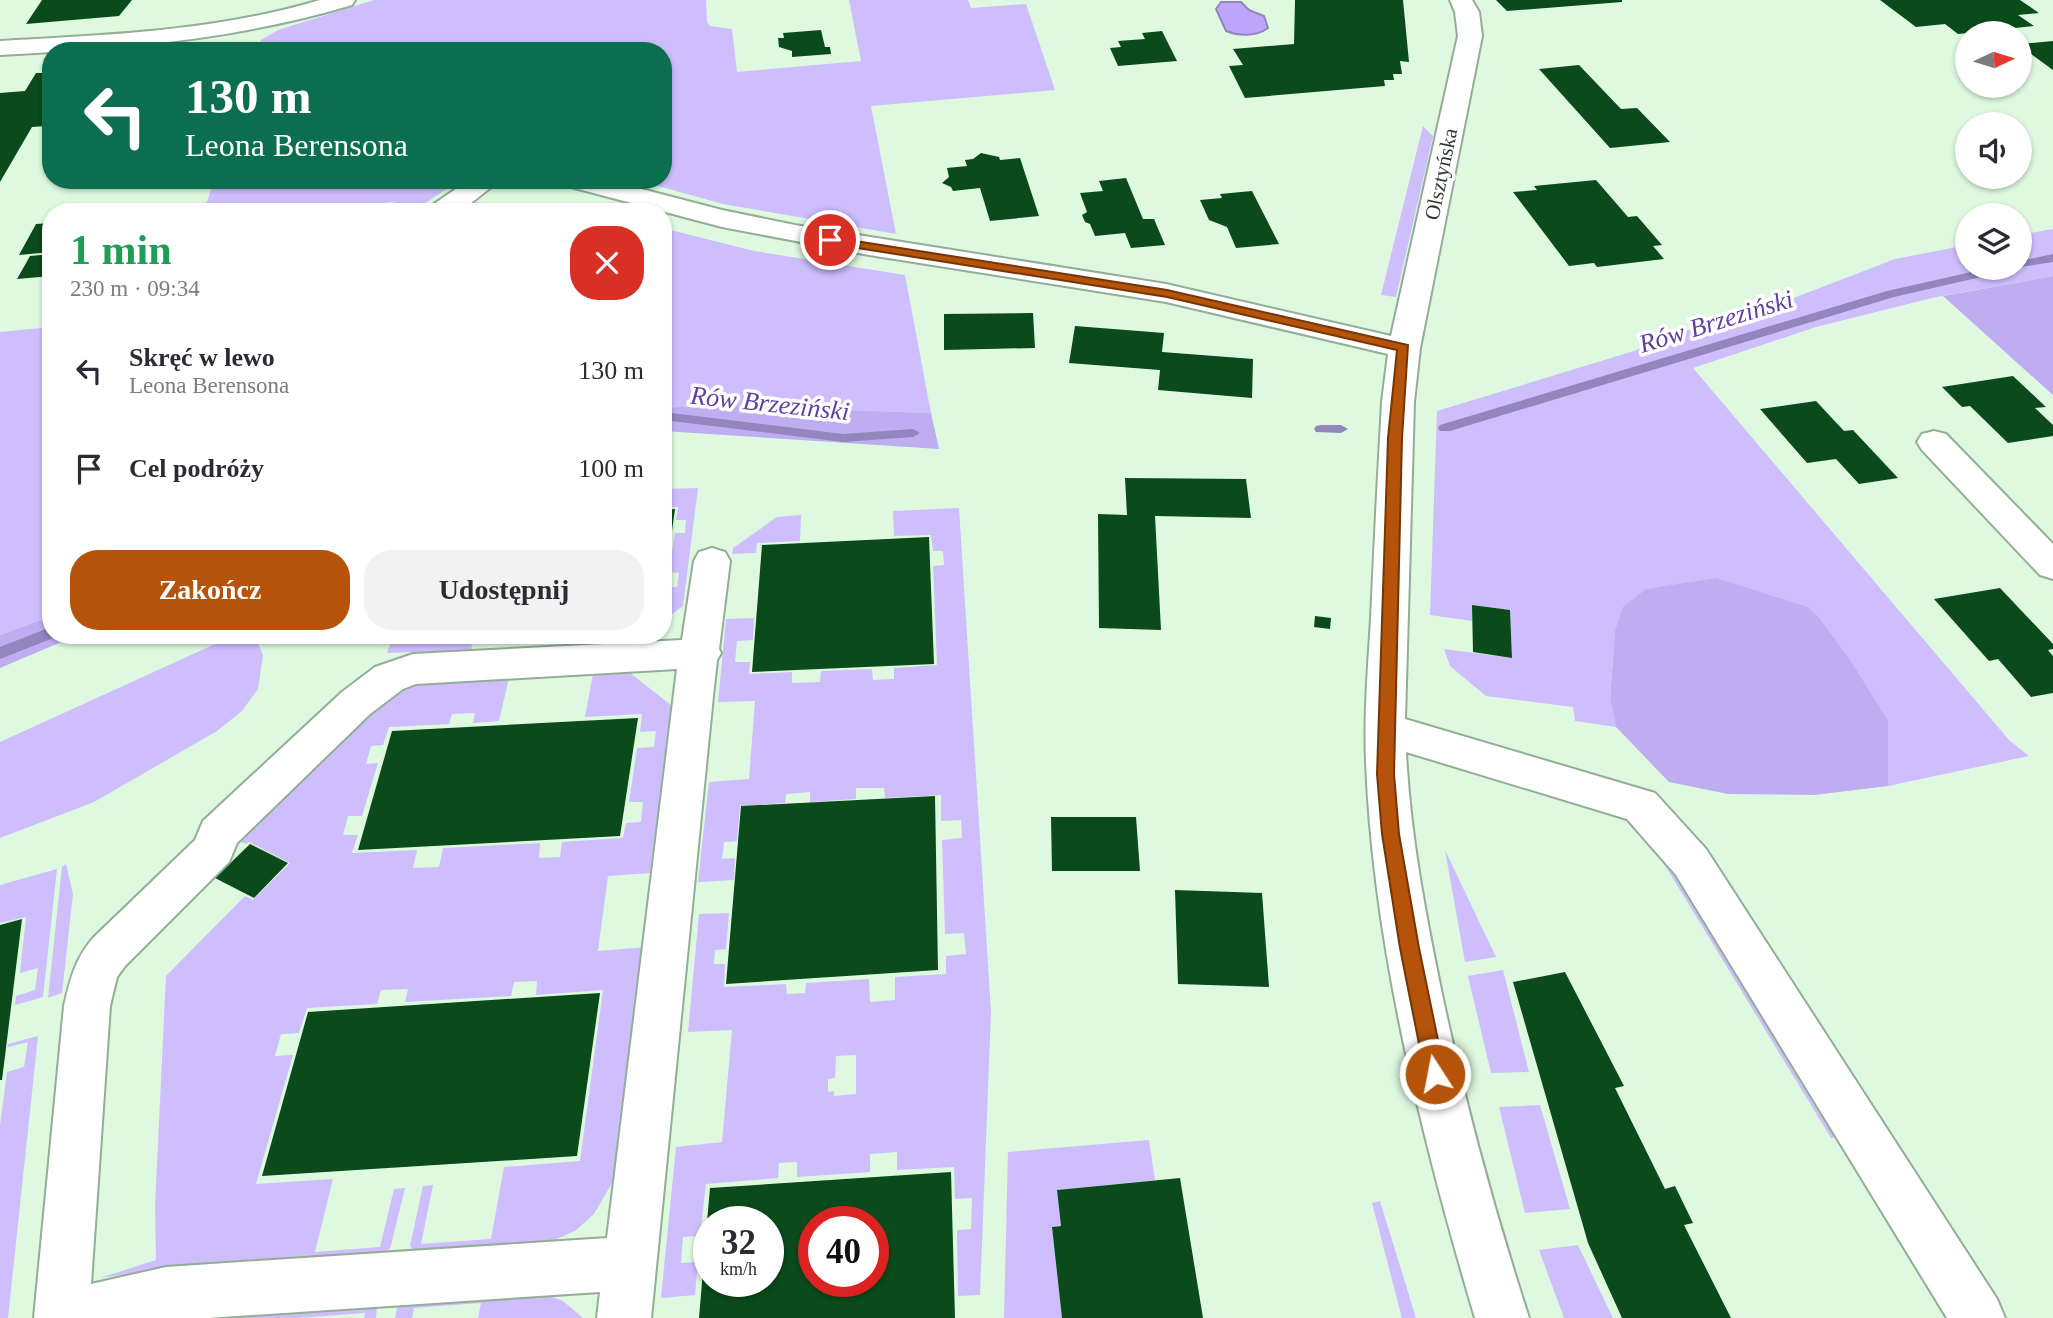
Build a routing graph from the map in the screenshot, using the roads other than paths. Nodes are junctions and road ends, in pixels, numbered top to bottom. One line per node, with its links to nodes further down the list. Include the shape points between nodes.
1 (344, 0): 4 (street)
2 (1461, 0): 12 (street, Olsztyńska, via 1470,36)
3 (107, 42): 4 (street)
4 (213, 42)
5 (42, 46): 6 (street)
6 (0, 48)
7 (474, 189): 9 (street)
8 (609, 189): 10 (street)
9 (454, 203)
10 (658, 203)
11 (672, 207): 12 (street, via 806,237 1167,293)
12 (1404, 348): 17 (street, Olsztyńska, via 1395,438)
13 (1934, 442): 15 (street)
14 (712, 561): 16 (street)
15 (2053, 566)
16 (697, 674): 18 (street); 19 (street, via 413,669 389,678 356,703 218,834 214,849 96,968 87,1006)
17 (1385, 729): 21 (street, Olsztyńska, via 1391,834 1410,948 1456,1165); 22 (street, via 1640,805 1691,862)
18 (631, 1263): 19 (street, via 166,1294); 20 (street)
19 (61, 1318)
20 (624, 1318)
21 (1502, 1318)
22 (1978, 1318)

